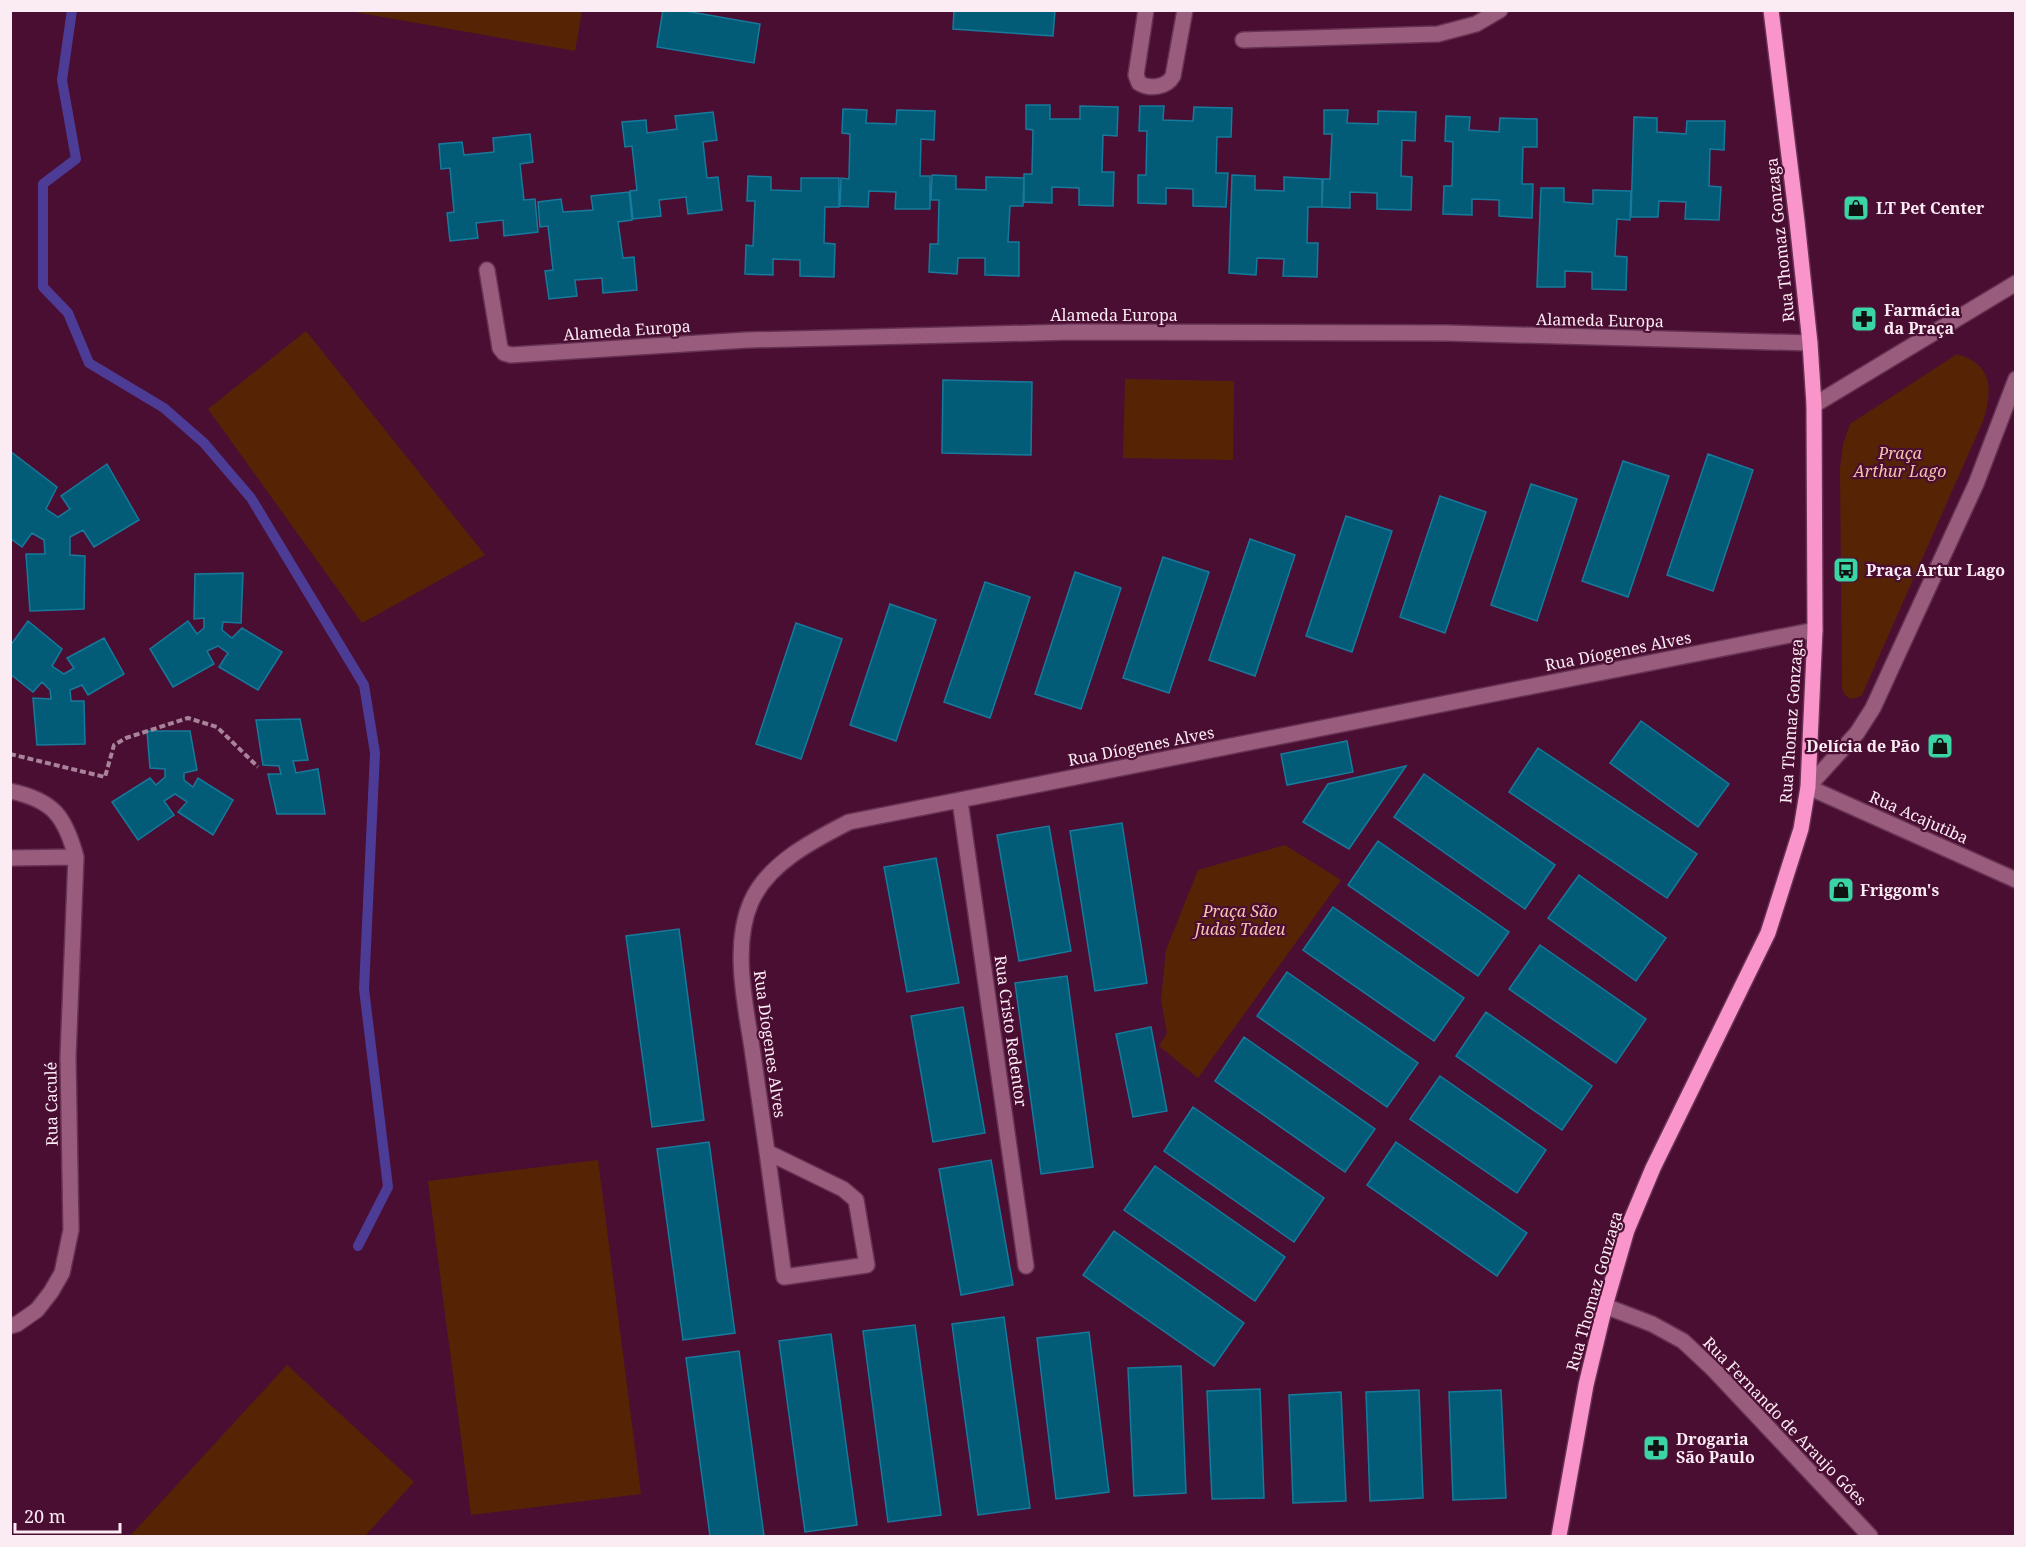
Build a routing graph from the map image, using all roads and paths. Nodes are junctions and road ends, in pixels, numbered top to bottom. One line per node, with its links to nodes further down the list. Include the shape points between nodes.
1 (1146, 10): 2 (street, via 1136,75 1144,86 1170,82)
2 (1185, 10)
3 (1500, 10): 5 (street, via 1476,24 1438,34)
4 (1771, 10): 8 (main road, Rua Thomaz Gonzaga)
5 (1243, 40)
6 (487, 270): 8 (street, Alameda Europa, via 500,348 511,355 747,340 1072,332 1447,333)
7 (2016, 283): 10 (street)
8 (1810, 343): 10 (main road, Rua Thomaz Gonzaga)
9 (2016, 378): 14 (street, via 1976,484 1873,708 1857,733)
10 (1814, 405): 11 (main road, Rua Thomaz Gonzaga)
11 (1815, 630): 14 (main road, Rua Thomaz Gonzaga); 16 (street, Rua Díogenes Alves)
12 (10, 754): 13 (path, via 105,777 114,745 188,718 217,728)
13 (258, 767)
14 (1808, 787): 19 (street, Rua Acajutiba); 22 (main road, Rua Thomaz Gonzaga, via 1801,828 1768,933 1653,1168 1627,1230)
15 (10, 791): 17 (street, Rua Caculé, via 36,798 56,811 69,832)
16 (960, 801): 20 (street, Rua Díogenes Alves, via 849,822 790,856 765,880 751,902 741,963); 21 (street, Rua Cristo Redentor)
17 (76, 857): 18 (street); 23 (street, Rua Caculé, via 68,1056 71,1230 62,1273 51,1292 37,1310)
18 (10, 858)
19 (2016, 880)
20 (767, 1152): 20 (street, Rua Díogenes Alves, via 784,1277 867,1265 856,1200 843,1189)
21 (1026, 1266)
22 (1605, 1306): 24 (main road, Rua Thomaz Gonzaga, via 1586,1385); 25 (street, Rua Fernando de Araujo Góes, via 1683,1341)
23 (10, 1326)
24 (1559, 1536)
25 (1870, 1536)

